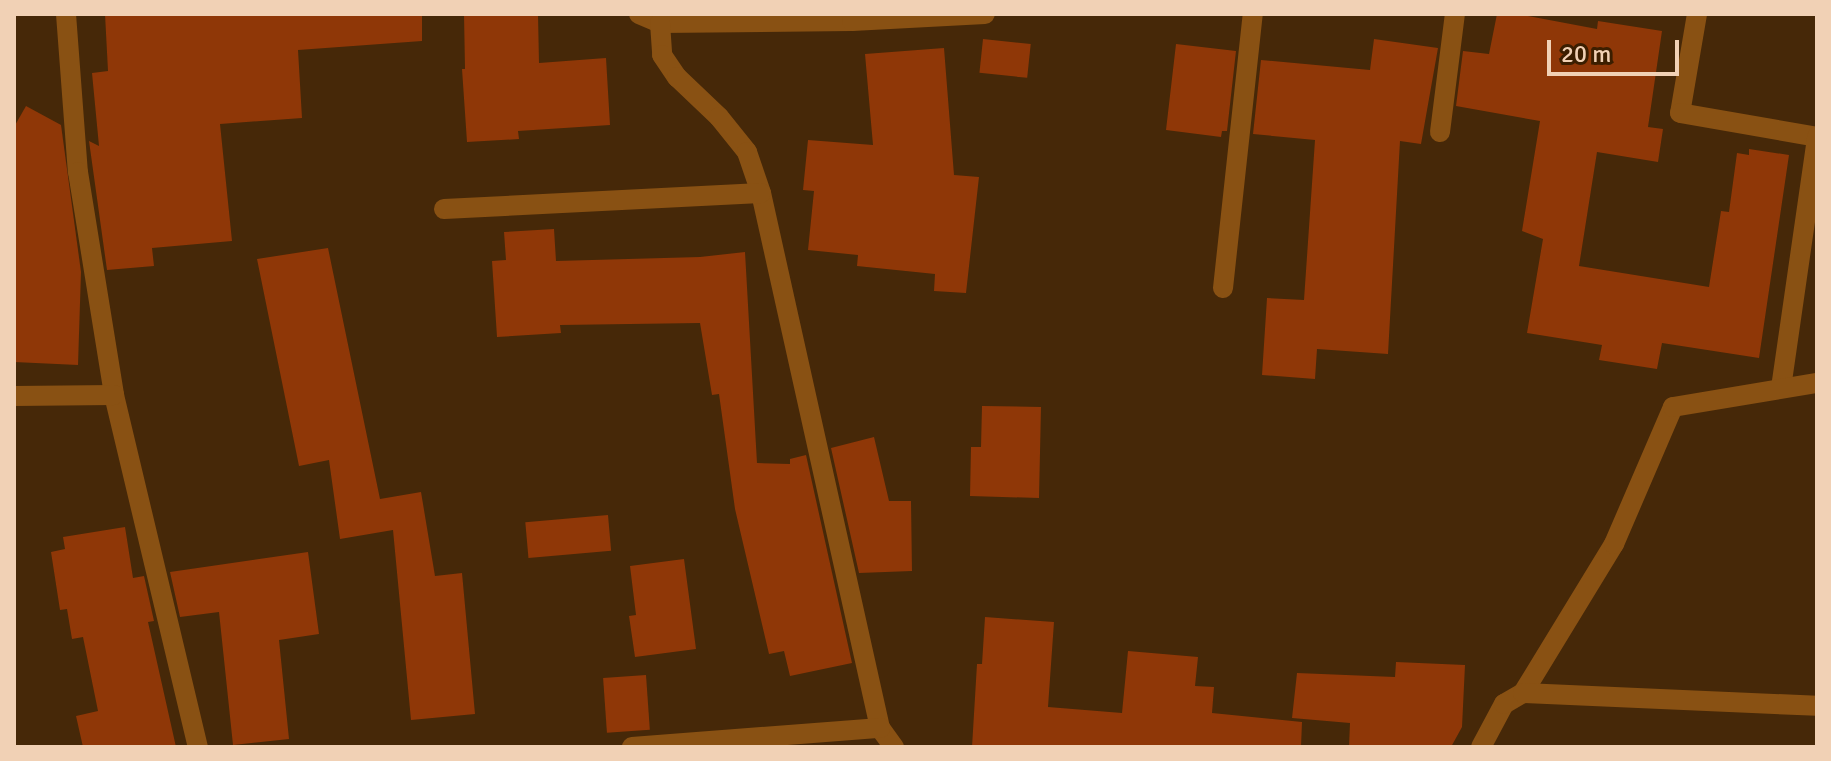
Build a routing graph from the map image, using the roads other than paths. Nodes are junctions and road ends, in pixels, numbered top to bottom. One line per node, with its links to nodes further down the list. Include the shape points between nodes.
1 (66, 14): 15 (street, via 78,172)
2 (639, 14): 7 (street)
3 (985, 14): 7 (street)
4 (1253, 14): 12 (street)
5 (1455, 14): 8 (street)
6 (1697, 14): 9 (street, via 1680,113)
7 (660, 23): 10 (street, via 662,55 747,152)
8 (1440, 132)
9 (1817, 137): 14 (street)
10 (761, 193): 11 (street); 19 (street)
11 (444, 209)
12 (1223, 288)
13 (1817, 383): 14 (street)
14 (1781, 388): 17 (street, via 1673,407 1614,544)
15 (114, 395): 16 (street); 20 (street)
16 (14, 396)
17 (1523, 693): 18 (street); 23 (street, via 1504,704)
18 (1817, 706)
19 (880, 728): 21 (street); 22 (street)
20 (198, 747)
21 (632, 747)
22 (894, 747)
23 (1481, 747)

